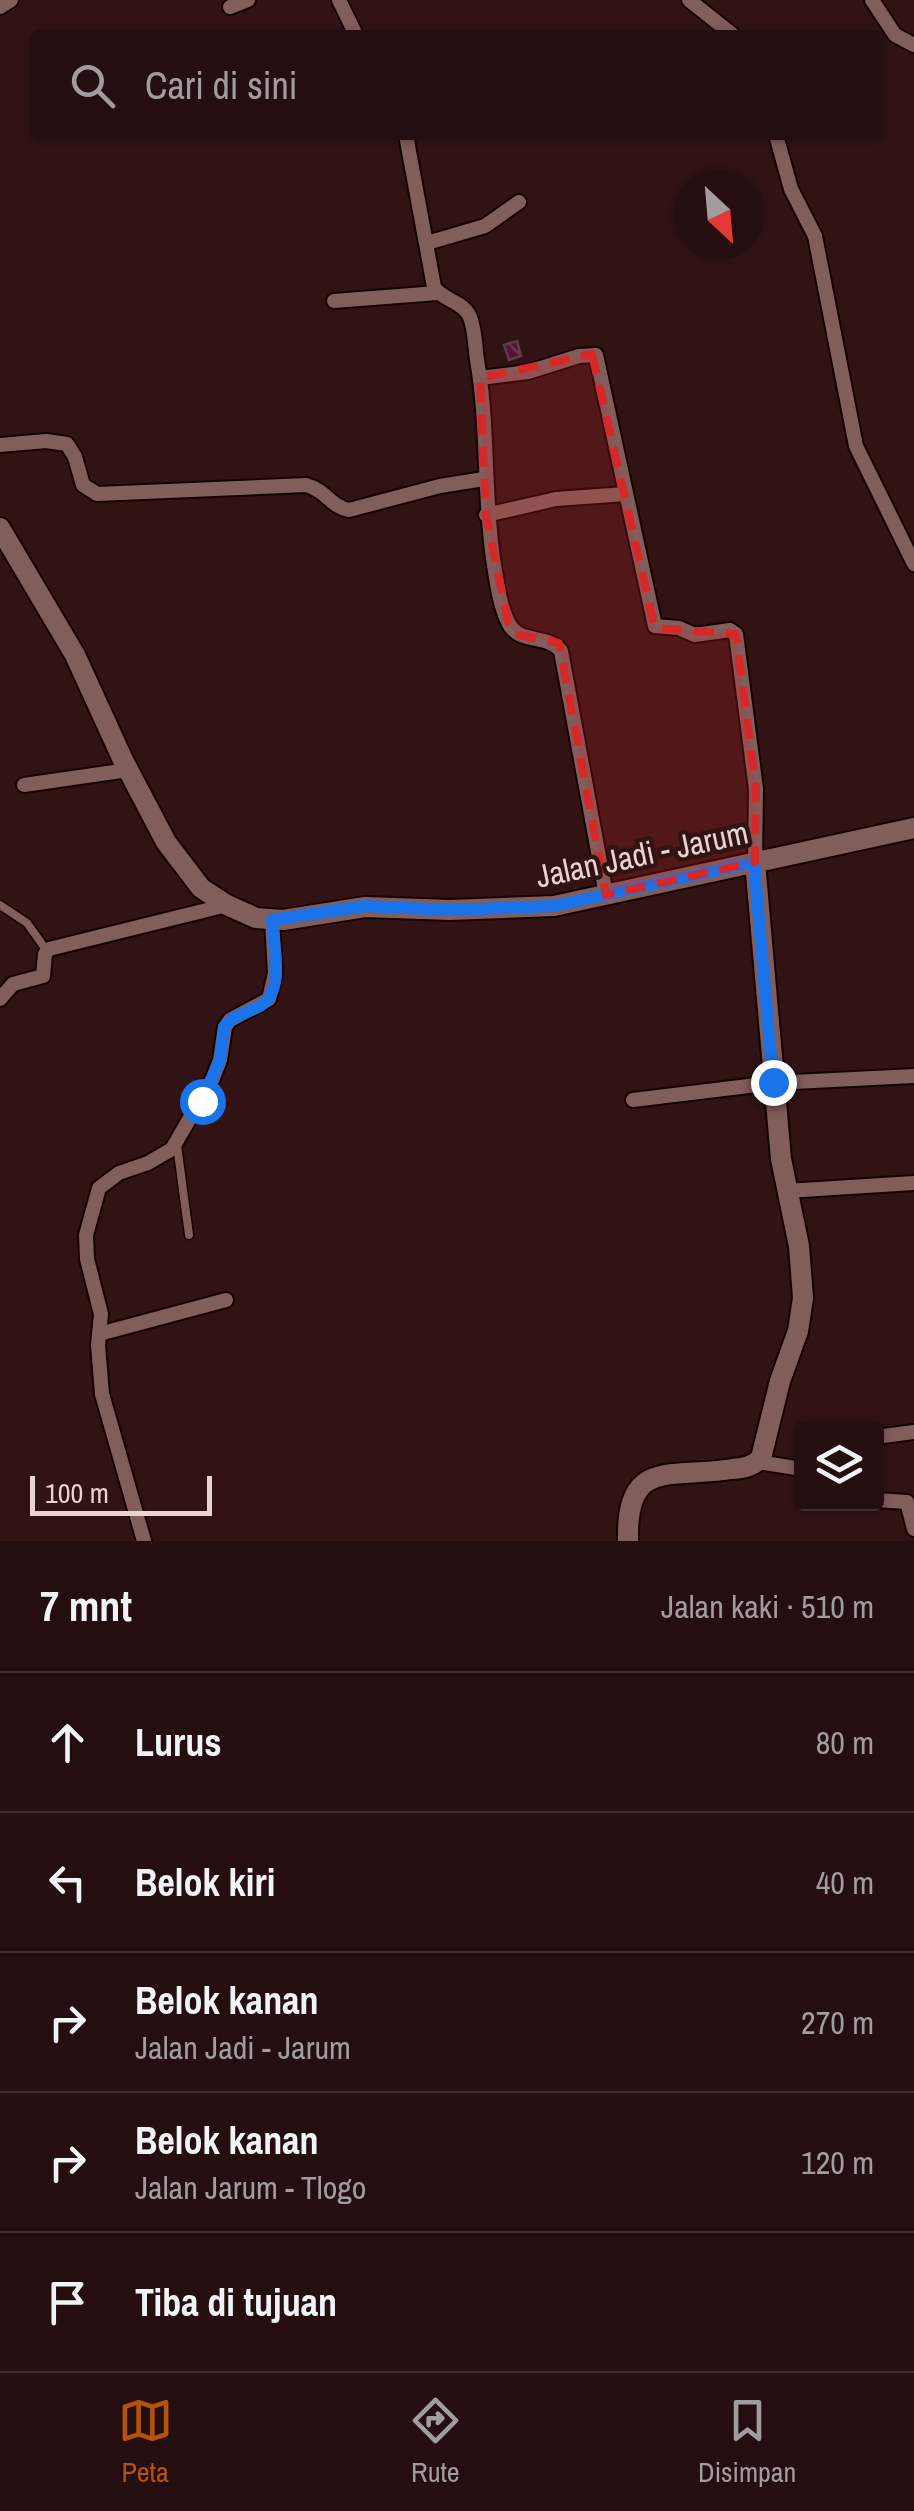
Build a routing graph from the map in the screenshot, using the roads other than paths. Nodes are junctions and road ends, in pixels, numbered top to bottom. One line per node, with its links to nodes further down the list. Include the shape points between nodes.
1 (11, 0): 6 (street)
2 (248, 0): 7 (street)
3 (339, 0): 8 (street)
4 (689, 0): 9 (street)
5 (872, 0): 10 (street, via 895,35)
6 (0, 7)
7 (230, 7)
8 (354, 30)
9 (727, 30)
10 (914, 44)
11 (407, 140): 14 (street)
12 (777, 140): 23 (street, via 791,189 816,236 856,446)
13 (520, 202): 14 (street, via 485,226)
14 (426, 244): 15 (street)
15 (437, 293): 16 (street); 17 (street, via 469,314)
16 (334, 301)
17 (480, 378): 19 (street); 20 (street, via 596,356)
18 (0, 445): 19 (street, via 67,444 83,485 97,494 306,485 349,510)
19 (484, 479): 21 (street)
20 (626, 494): 21 (street, via 556,499); 27 (street, via 655,626 694,635 736,634 756,788)
21 (486, 516): 28 (street, via 512,629 560,651)
22 (0, 528): 24 (street, Jalan Jadi - Jarum, via 75,655)
23 (914, 564)
24 (128, 770): 25 (street); 30 (street, Jalan Jadi - Jarum, via 176,856 201,888)
25 (24, 786)
26 (914, 828): 27 (street, Jalan Jadi - Jarum)
27 (754, 862): 28 (street, Jalan Jadi - Jarum); 35 (street)
28 (606, 895): 31 (street, Jalan Jadi - Jarum, via 528,908 365,906)
29 (0, 905): 32 (lane, via 26,923)
30 (227, 906): 31 (street, Jalan Jadi - Jarum); 32 (street)
31 (272, 920): 37 (street, via 274,988 264,1004 224,1027 214,1078)
32 (46, 951): 33 (street, via 44,974 13,984)
33 (0, 1000)
34 (914, 1076): 35 (street)
35 (773, 1082): 36 (street); 39 (street)
36 (633, 1100)
37 (177, 1141): 40 (lane); 42 (street, via 163,1156 99,1188 86,1245 101,1314)
38 (914, 1183): 39 (street)
39 (786, 1191): 45 (street, via 799,1246 802,1312)
40 (189, 1235)
41 (226, 1300): 42 (street)
42 (98, 1334): 49 (street, via 102,1394)
43 (914, 1432): 44 (street)
44 (884, 1436)
45 (758, 1462): 46 (street); 50 (street, via 648,1480 631,1499)
46 (794, 1467)
47 (884, 1501): 48 (street, via 907,1502)
48 (914, 1529)
49 (144, 1541)
50 (628, 1541)

